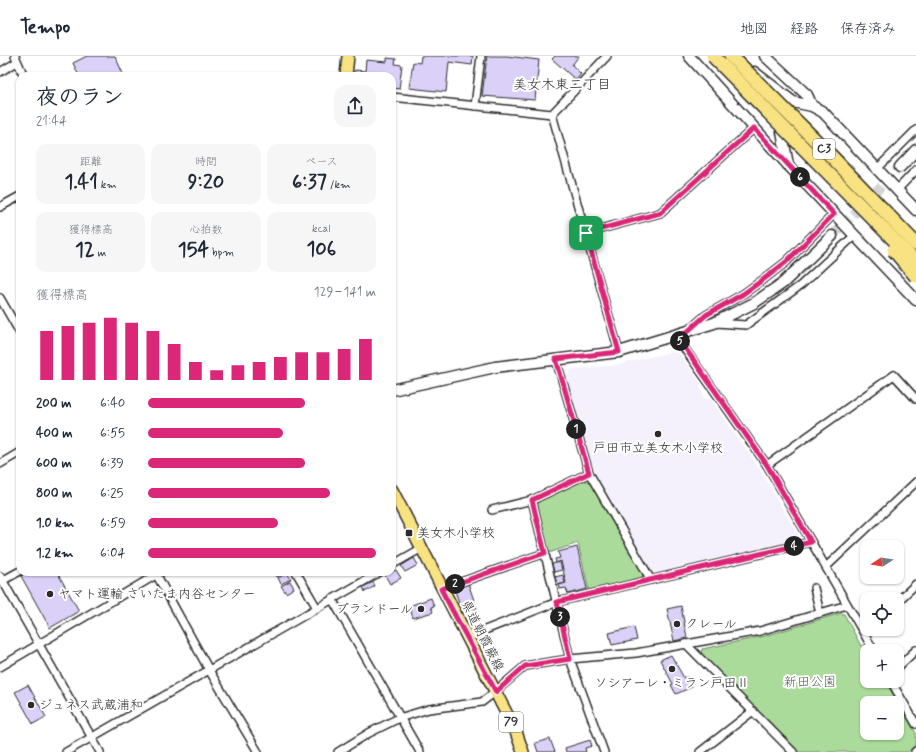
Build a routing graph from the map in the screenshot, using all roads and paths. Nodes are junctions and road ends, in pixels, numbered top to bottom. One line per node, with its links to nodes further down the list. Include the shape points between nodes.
1 (348, 56): 12 (main road)
2 (480, 56): 14 (street)
3 (607, 56): 16 (street)
4 (688, 56): 17 (street)
5 (713, 56): 23 (highway, C3, bridge)
6 (731, 56): 21 (highway, C3, bridge)
7 (765, 56): 15 (street, via 807,95)
8 (16, 59): 10 (street); 11 (street)
9 (752, 71): 15 (street, via 793,102)
10 (0, 72)
11 (22, 72)
12 (346, 72)
13 (396, 97): 14 (street)
14 (474, 106): 16 (street)
15 (812, 106): 25 (street, via 823,112)
16 (552, 114): 33 (street)
17 (754, 128): 22 (street); 33 (street, via 660,213)
18 (916, 130): 25 (street)
19 (782, 132): 22 (street)
20 (916, 150): 24 (street)
21 (833, 158): 32 (highway, bridge); 36 (highway, C3, bridge)
22 (788, 165): 31 (street)
23 (823, 167): 37 (highway, C3, bridge); 38 (highway, bridge)
24 (900, 167)
25 (877, 169): 27 (street)
26 (916, 170): 27 (street)
27 (897, 190): 30 (street)
28 (16, 198): 29 (street)
29 (0, 207)
30 (916, 210)
31 (834, 214): 34 (street); 43 (street, via 786,262 743,294 706,315)
32 (916, 231)
33 (586, 233): 45 (street)
34 (855, 235): 40 (street); 41 (street, via 801,285 746,325)
35 (832, 236): 41 (street, via 783,283 754,303)
36 (916, 244)
37 (916, 262)
38 (916, 276)
39 (0, 298): 42 (street)
40 (916, 300)
41 (714, 323): 43 (street)
42 (16, 327)
43 (687, 332): 44 (street)
44 (676, 335): 45 (street); 51 (street)
45 (619, 352): 46 (street)
46 (556, 359): 47 (street, via 495,367); 52 (street)
47 (396, 389)
48 (916, 399): 51 (street, via 894,375)
49 (16, 454): 50 (street)
50 (0, 464)
51 (767, 465): 57 (street)
52 (589, 473): 55 (street); 68 (street)
53 (916, 482): 61 (street)
54 (396, 498): 58 (main road, 県道朝霞蕨線 / 79)
55 (532, 500): 56 (street); 59 (street)
56 (492, 510)
57 (811, 542): 61 (street); 68 (street)
58 (422, 548): 60 (street); 71 (main road, 県道朝霞蕨線 / 79)
59 (545, 553): 71 (street); 74 (street)
60 (396, 563)
61 (826, 567): 75 (street)
62 (16, 572): 67 (street)
63 (153, 576): 80 (street)
64 (160, 576): 86 (street)
65 (298, 576): 76 (street)
66 (373, 576): 73 (street)
67 (1, 579): 80 (street)
68 (651, 580): 74 (street)
69 (916, 584): 72 (street)
70 (814, 588): 77 (street)
71 (441, 589): 79 (main road, 県道朝霞蕨線 / 79)
72 (904, 595)
73 (332, 599): 76 (street); 90 (street)
74 (557, 602): 79 (street); 83 (street)
75 (847, 605): 77 (street); 78 (street)
76 (316, 608): 86 (street)
77 (820, 612): 81 (street, via 760,631)
78 (860, 623)
79 (467, 637): 88 (main road, 県道朝霞蕨線 / 79)
80 (39, 644): 85 (street); 92 (street)
81 (686, 644): 83 (street, via 636,653); 89 (street)
82 (916, 650): 84 (street)
83 (570, 659): 88 (street, via 525,666); 99 (street)
84 (904, 661)
85 (0, 666)
86 (209, 670): 92 (street); 95 (street)
87 (895, 688): 91 (street)
88 (496, 692): 90 (street, via 482,702 429,709); 98 (main road, 県道朝霞蕨線 / 79)
89 (753, 711): 100 (street); 101 (street)
90 (399, 718): 96 (street); 97 (street)
91 (916, 724)
92 (92, 737): 93 (street); 94 (street)
93 (66, 752)
94 (100, 752)
95 (258, 752)
96 (338, 752)
97 (420, 752)
98 (523, 752)
99 (604, 752)
100 (700, 752)
101 (793, 752)

